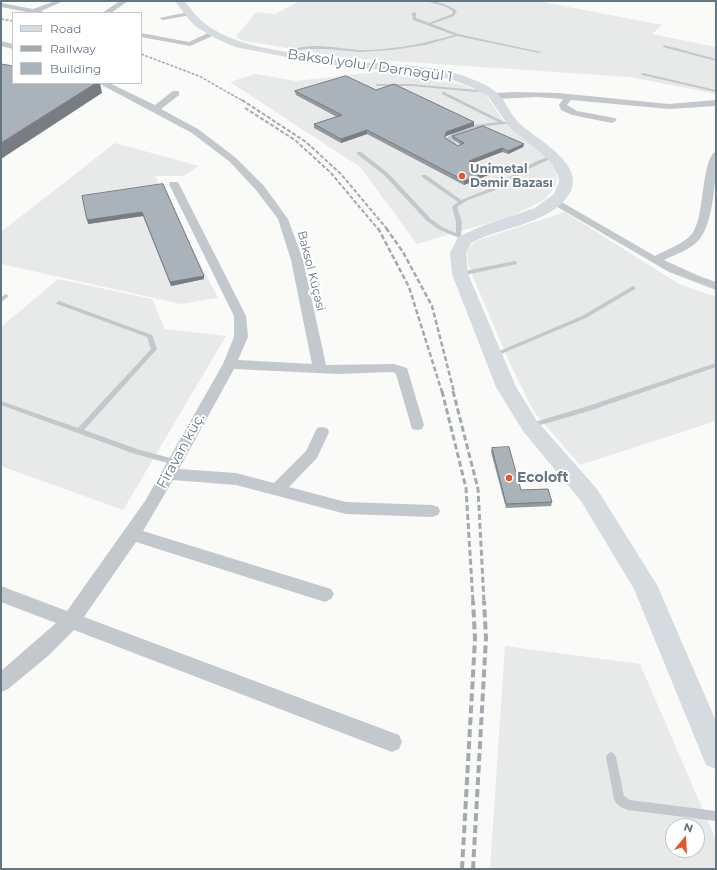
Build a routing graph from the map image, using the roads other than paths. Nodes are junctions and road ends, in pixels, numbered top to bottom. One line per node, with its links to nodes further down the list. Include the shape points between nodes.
1 (61, 1): 6 (street)
2 (125, 1): 8 (street)
3 (427, 1): 11 (lane, via 445,5 456,12)
4 (1, 5): 6 (street)
5 (184, 7): 10 (street); 12 (main road, Baksol yolu / Dərnəgül 1, via 201,25)
6 (34, 11): 7 (street)
7 (38, 12)
8 (108, 12)
9 (414, 13): 11 (lane, via 414,20)
10 (163, 18)
11 (430, 24): 14 (lane)
12 (214, 33): 13 (street, via 190,44); 19 (main road, Baksol yolu / Dərnəgül 1, via 239,45)
13 (142, 35)
14 (457, 35): 18 (lane); 19 (lane, via 372,51 299,48)
15 (1, 43): 17 (street)
16 (664, 46): 20 (lane)
17 (12, 47)
18 (539, 52)
19 (286, 54): 27 (main road, Baksol yolu / Dərnəgül 1, via 356,65 420,70 466,81)
20 (716, 60)
21 (643, 74): 24 (lane)
22 (104, 84): 30 (street, Baksol Küçəsi)
23 (377, 85): 27 (lane, via 412,85)
24 (716, 91)
25 (176, 93): 30 (street)
26 (443, 93): 32 (lane)
27 (490, 93): 28 (street); 32 (main road)
28 (569, 97): 29 (street, via 660,106); 31 (street, via 563,105 564,108 575,113)
29 (716, 103)
30 (155, 109): 52 (street, Baksol Küçəsi, via 195,131 233,160 260,188 283,219 297,260)
31 (612, 120)
32 (507, 123): 33 (lane, via 481,127 449,137 448,140); 36 (main road)
33 (460, 147)
34 (359, 153): 42 (lane, via 386,174 429,220)
35 (716, 155): 41 (street, via 712,163)
36 (554, 156): 39 (lane, via 537,162 489,190); 40 (main road, via 562,167 565,179 563,192)
37 (424, 176): 39 (lane)
38 (174, 184): 50 (street, Firavan küç., via 240,316 240,337)
39 (460, 201): 42 (lane, via 454,207)
40 (554, 202): 42 (main road, via 528,216); 43 (street, via 584,216)
41 (711, 207): 43 (street, via 694,240)
42 (461, 237): 45 (main road, via 458,253)
43 (656, 260): 46 (street, via 686,276)
44 (515, 263): 45 (lane)
45 (460, 274): 49 (main road)
46 (716, 286)
47 (632, 288): 49 (lane, via 584,317)
48 (60, 303): 56 (lane, via 150,336 154,349)
49 (492, 356): 55 (main road, via 506,386)
50 (230, 364): 52 (street); 58 (street, Firavan küç.)
51 (716, 365): 55 (lane)
52 (320, 368): 54 (street, via 394,368 402,371)
53 (1, 403): 56 (lane)
54 (417, 425)
55 (530, 426): 66 (main road, via 589,495 645,585)
56 (79, 431): 58 (lane)
57 (322, 432): 59 (street, via 312,454)
58 (171, 468): 59 (street, via 206,478 223,476); 61 (street, Firavan küç.)
59 (277, 490): 60 (street, via 346,508)
60 (432, 511)
61 (132, 534): 63 (street); 64 (street, Firavan küç.)
62 (1, 594): 64 (street)
63 (325, 594)
64 (70, 622): 65 (street, Firavan küç.); 67 (street)
65 (1, 683)
66 (709, 724): 68 (main road)
67 (392, 742)
68 (716, 755)
69 (611, 757): 70 (lane, via 619,799 628,805)
70 (716, 816)

